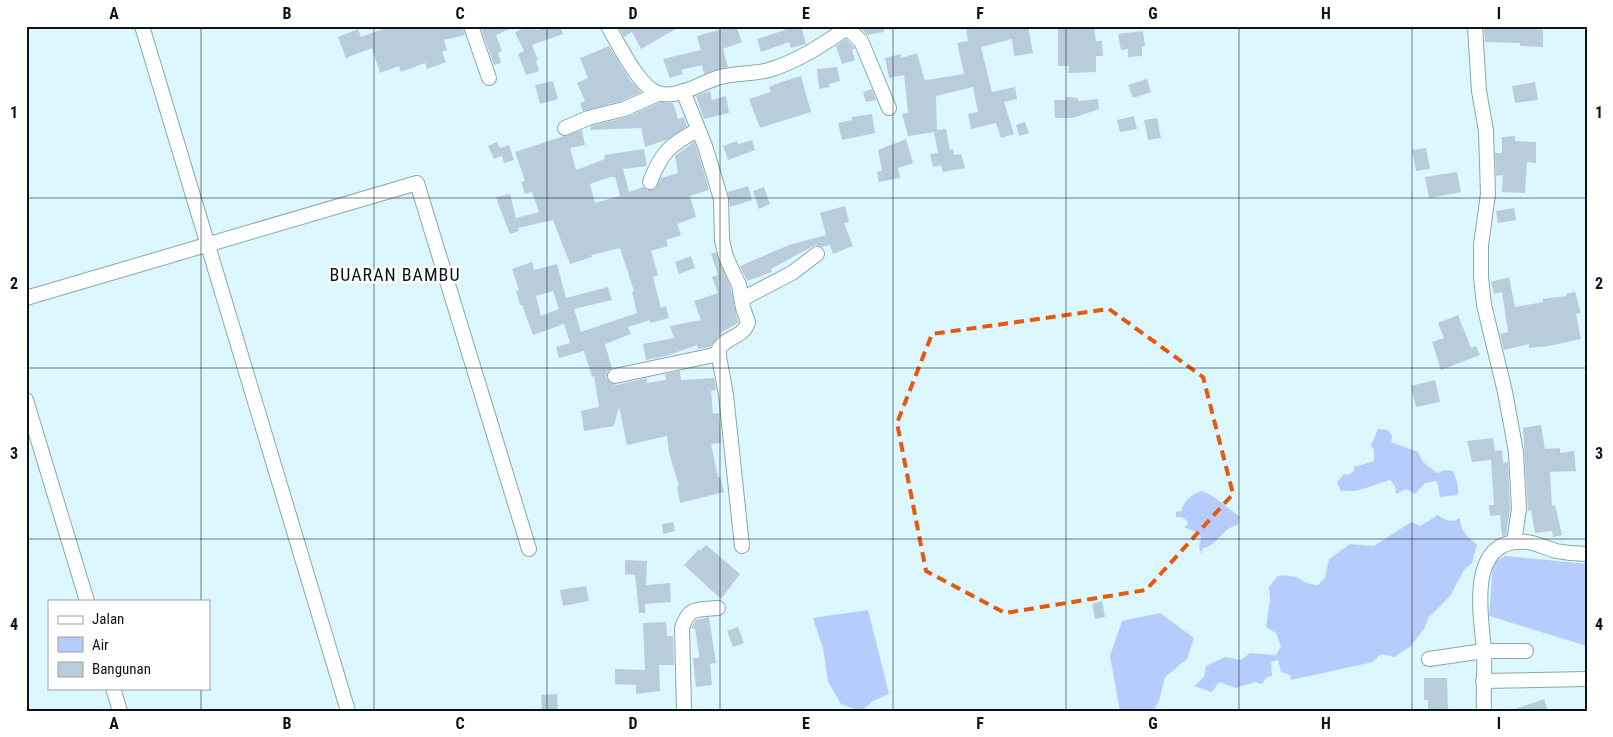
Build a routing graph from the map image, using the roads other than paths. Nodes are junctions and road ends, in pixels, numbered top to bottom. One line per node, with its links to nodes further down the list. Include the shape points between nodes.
1 (142, 26): 13 (street)
2 (471, 26): 6 (street)
3 (608, 26): 8 (street, via 635,70)
4 (1475, 26): 20 (street, via 1479,92 1486,131 1488,194 1481,245 1481,277 1484,306 1506,392 1516,452 1519,509)
5 (849, 27): 7 (street, via 806,55 768,70 721,77); 9 (street, via 862,41)
6 (489, 78)
7 (683, 91): 8 (street); 11 (street)
8 (658, 94): 10 (street)
9 (889, 108)
10 (565, 128)
11 (698, 130): 12 (street, via 659,158); 16 (street, via 721,199 722,240 726,257)
12 (650, 182)
13 (208, 244): 15 (street); 22 (street, via 417,184); 33 (street)
14 (817, 254): 16 (street, via 792,273)
15 (26, 298)
16 (742, 298): 17 (street, via 748,322 746,328 719,347)
17 (719, 354): 18 (street); 21 (street)
18 (615, 376)
19 (26, 400): 24 (street)
20 (1514, 542): 23 (street); 26 (street, via 1499,547 1483,569 1480,604)
21 (742, 546)
22 (529, 549)
23 (1587, 554)
24 (87, 600)
25 (718, 608): 34 (street, via 693,610 685,618 682,628)
26 (1484, 651): 27 (street); 28 (street); 30 (street)
27 (1526, 651)
28 (1429, 658)
29 (1587, 679): 30 (street)
30 (1483, 681): 35 (street)
31 (114, 690): 32 (street)
32 (120, 711)
33 (348, 711)
34 (684, 711)
35 (1484, 711)

